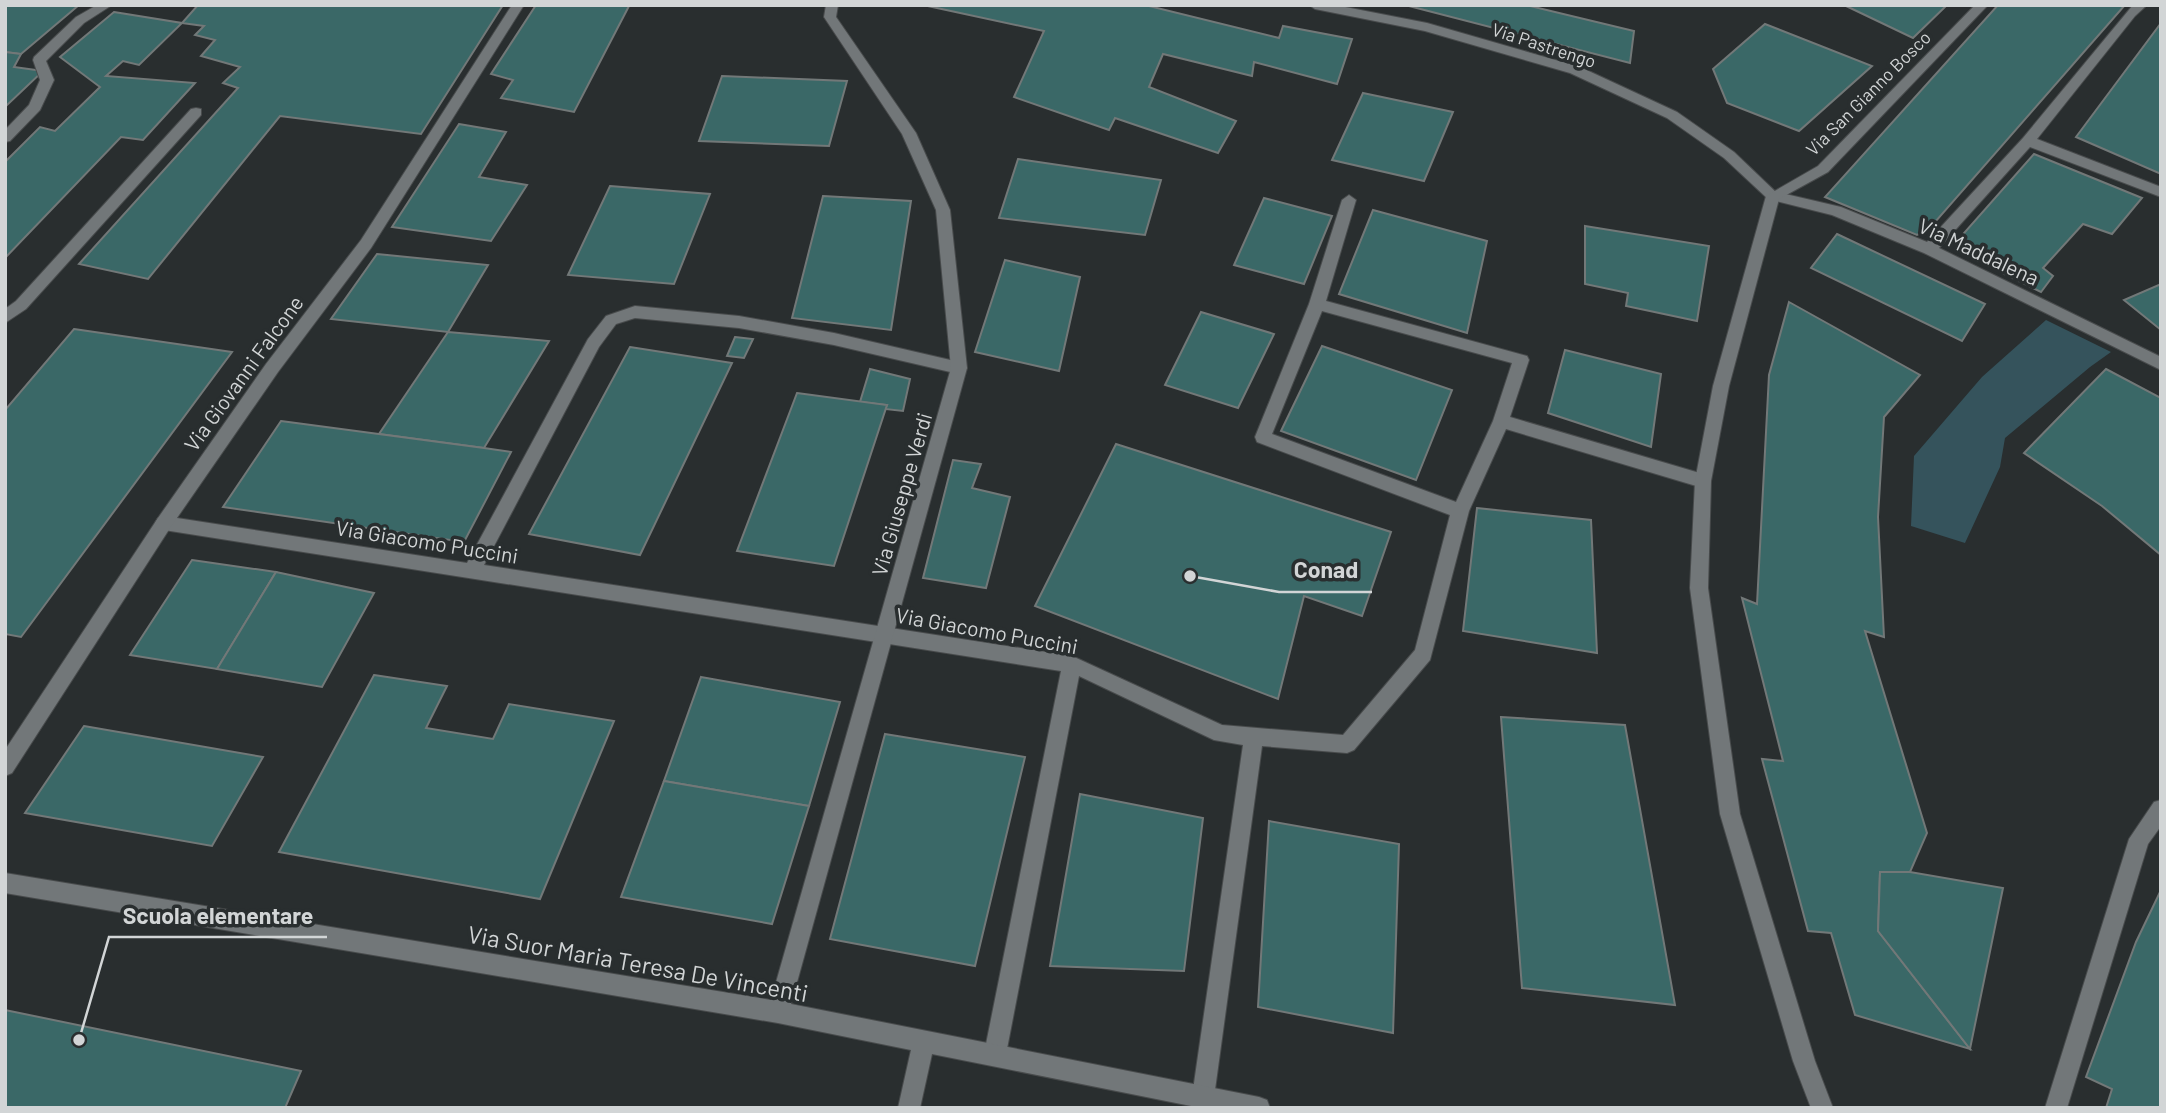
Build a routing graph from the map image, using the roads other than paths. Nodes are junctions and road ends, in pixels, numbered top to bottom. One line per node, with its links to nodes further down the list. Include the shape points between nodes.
1 (106, 5): 9 (street, via 80,20 39,60 47,80 36,107)
2 (518, 5): 22 (street, Via Giovanni Falcone, via 366,244)
3 (832, 5): 18 (street, Via Giuseppe Verdi, via 830,17 909,134 943,210)
4 (1315, 5): 7 (street, Via Pastrengo)
5 (1982, 5): 12 (street, Via San Gianno Bosco, via 1823,169)
6 (2141, 5): 10 (street)
7 (1356, 9): 12 (street, Via Pastrengo, via 1575,70 1672,115 1729,155)
8 (196, 112): 16 (street, via 21,305)
9 (5, 138)
10 (2028, 141): 11 (street); 14 (street)
11 (2161, 192)
12 (1773, 195): 14 (street, Via Maddalena, via 1836,211); 20 (street, via 1721,386)
13 (1349, 200): 15 (street)
14 (1929, 249): 17 (street, Via Maddalena)
15 (1317, 304): 19 (street, Via Giacomo Puccini, via 1521,360); 21 (street, via 1263,437)
16 (5, 317)
17 (2161, 364)
18 (958, 368): 23 (street, via 739,322 635,312 611,320 593,343); 24 (street, Via Giuseppe Verdi)
19 (1502, 421): 20 (street); 21 (street, Via Giacomo Puccini)
20 (1703, 481): 36 (street, via 1699,588 1730,814)
21 (1460, 510): 26 (street, Via Giacomo Puccini, via 1423,654 1347,744)
22 (164, 523): 23 (street, Via Giacomo Puccini); 27 (street, Via Giovanni Falcone)
23 (471, 572): 24 (street, Via Giacomo Puccini)
24 (885, 636): 25 (street, Via Giacomo Puccini); 30 (street, Via Giuseppe Verdi)
25 (1072, 664): 26 (street, Via Giacomo Puccini, via 1221,734); 32 (street)
26 (1254, 736): 33 (street)
27 (5, 767)
28 (2161, 809): 37 (street, via 2138,839)
29 (5, 883): 30 (street, Via Suor Maria Teresa De Vincenti)
30 (779, 1012): 31 (street, Via Suor Maria Teresa De Vincenti)
31 (923, 1042): 32 (street, Via Suor Maria Teresa De Vincenti); 34 (street)
32 (995, 1054): 33 (street, Via Suor Maria Teresa De Vincenti)
33 (1203, 1097): 35 (street, Via Suor Maria Teresa De Vincenti)
34 (909, 1108)
35 (1259, 1108)
36 (1822, 1108)
37 (2056, 1108)

